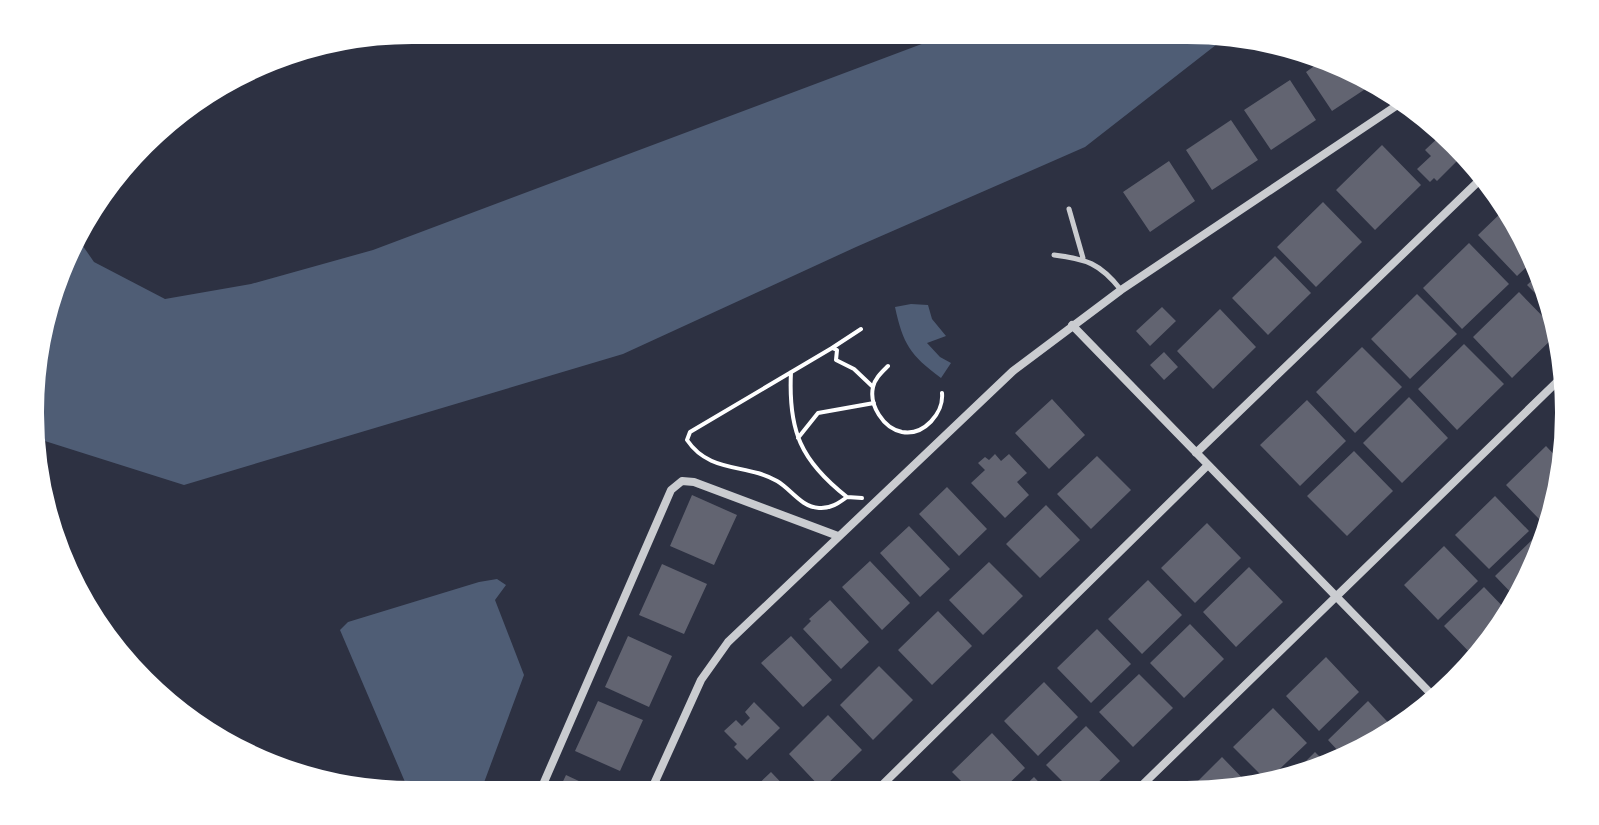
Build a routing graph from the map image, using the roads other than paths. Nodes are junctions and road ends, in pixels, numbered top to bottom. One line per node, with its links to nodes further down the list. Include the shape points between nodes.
1 (1395, 106): 6 (street)
2 (1477, 183): 9 (street)
3 (1069, 209): 5 (lane)
4 (1054, 255): 5 (lane)
5 (1083, 258): 6 (lane)
6 (1121, 290): 7 (street)
7 (1072, 325): 9 (street); 11 (street, via 1013,371)
8 (1556, 383): 12 (street)
9 (1196, 453): 10 (street)
10 (1208, 465): 12 (street); 16 (street)
11 (838, 536): 14 (street, via 694,482 682,481 671,490); 15 (street, via 728,642 701,680)
12 (1336, 596): 13 (street); 17 (street)
13 (1429, 692)
14 (544, 783)
15 (654, 783)
16 (884, 783)
17 (1144, 783)

